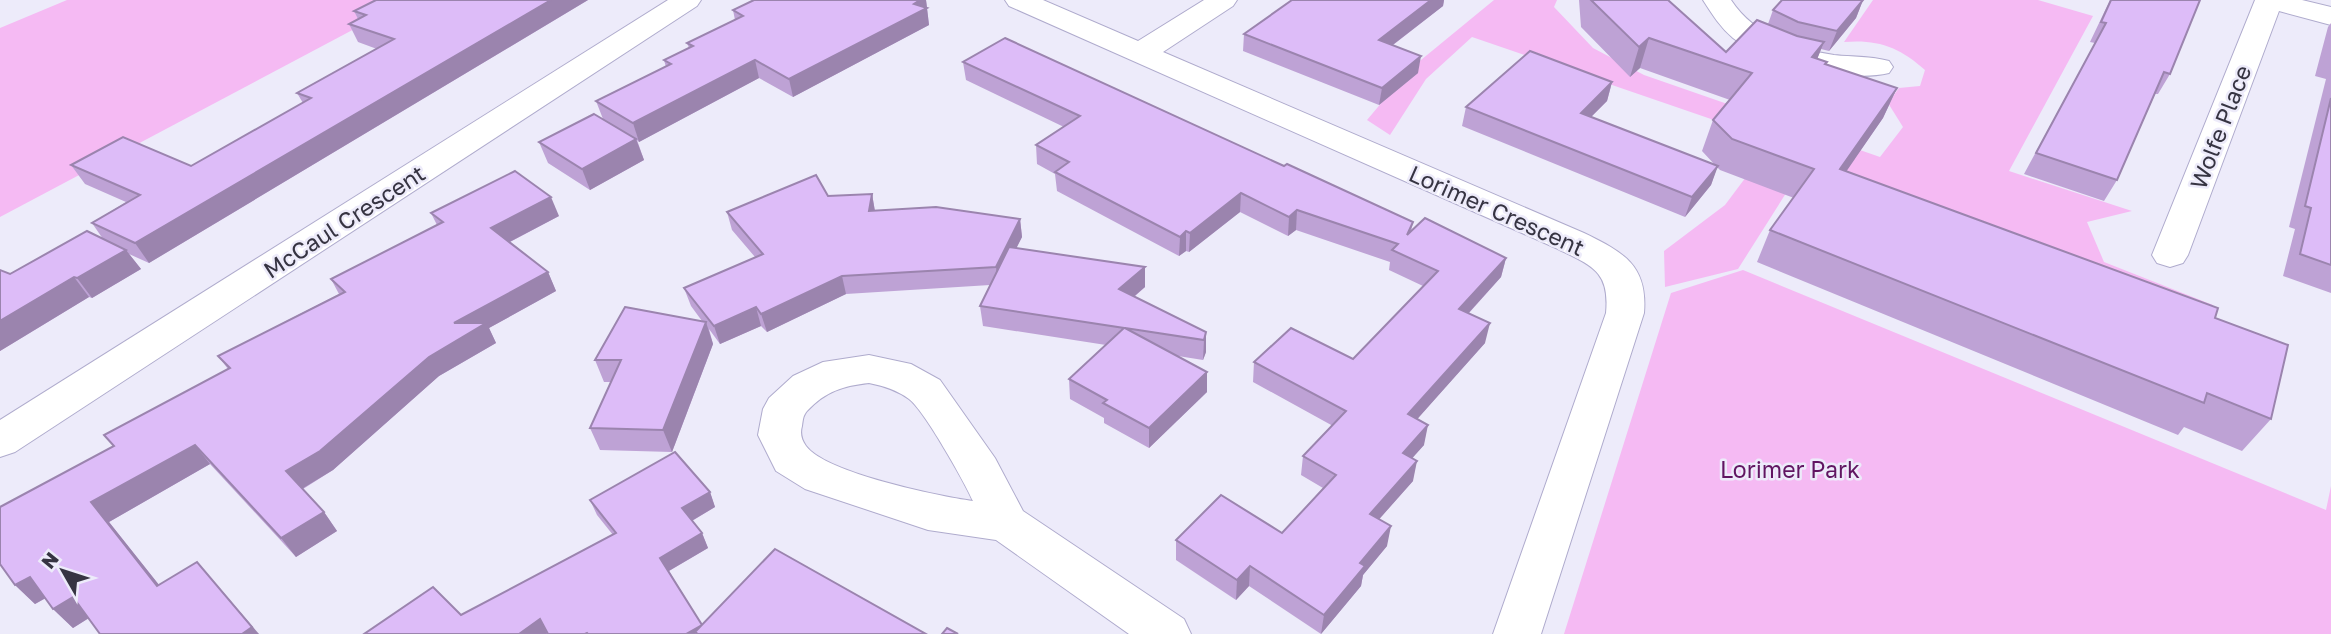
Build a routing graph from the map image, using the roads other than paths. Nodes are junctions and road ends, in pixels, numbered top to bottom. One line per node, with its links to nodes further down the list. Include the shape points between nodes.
1 (687, 0): 10 (street, McCaul Crescent)
2 (1019, 0): 7 (street, Lorimer Crescent)
3 (1223, 0): 7 (street)
4 (1717, 0): 8 (street, via 1733,25 1770,46 1826,63)
5 (2269, 0): 6 (street); 9 (street, Wolfe Place)
6 (2331, 16)
7 (1140, 53): 13 (street, Lorimer Crescent, via 1571,241 1622,271 1628,292 1625,313)
8 (1878, 67)
9 (2170, 255)
10 (0, 441)
11 (1007, 524): 11 (street, via 980,470 926,390 897,374 869,369 837,372 807,386 784,409 779,435 791,459 820,477 929,512); 12 (street)
12 (1167, 634)
13 (1517, 634)

